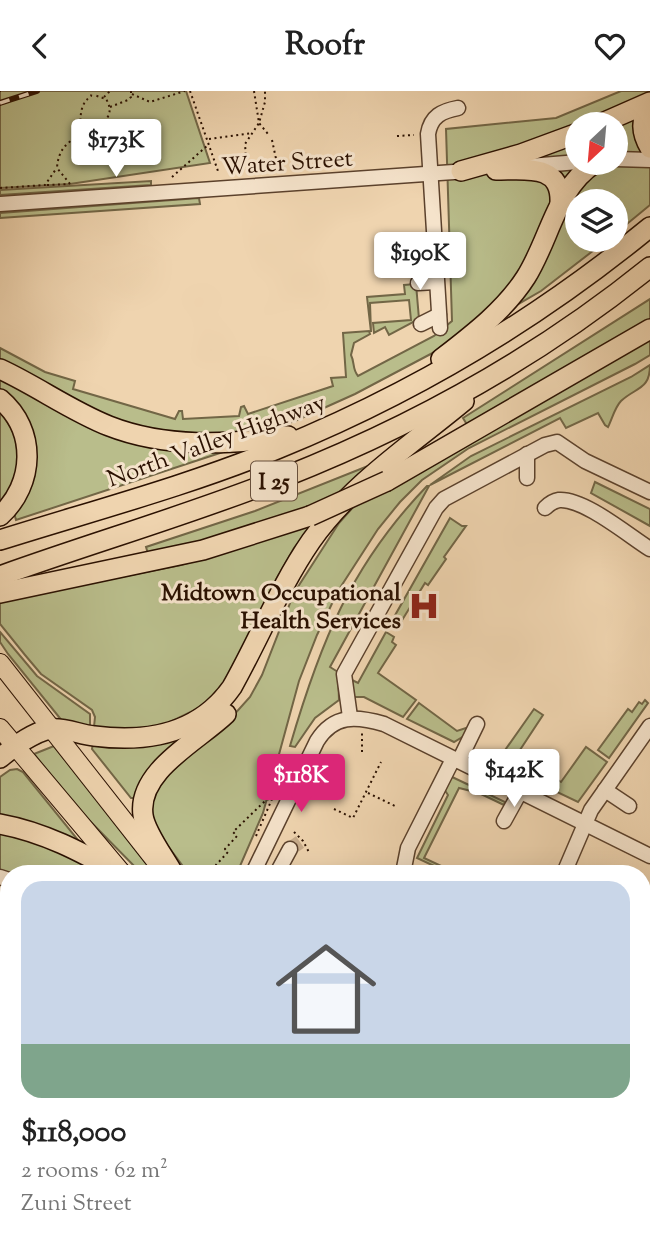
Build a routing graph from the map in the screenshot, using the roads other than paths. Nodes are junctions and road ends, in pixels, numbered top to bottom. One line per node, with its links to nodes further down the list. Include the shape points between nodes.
1 (650, 103): 3 (highway); 5 (highway, via 642,122)
2 (458, 108): 11 (street, via 440,113 431,123)
3 (628, 112)
4 (565, 138): 10 (highway)
5 (650, 148)
6 (628, 159): 7 (street)
7 (650, 160)
8 (565, 163): 9 (street, Water Street)
9 (496, 170): 10 (street, Water Street); 14 (highway, via 534,171 552,177 559,188)
10 (461, 171): 11 (street, Water Street)
11 (429, 174): 13 (street, Water Street, via 340,188); 17 (street)
12 (580, 175): 14 (highway)
13 (0, 204)
14 (560, 204): 23 (highway, via 535,261 514,294)
15 (650, 227): 23 (highway, North Valley Highway / I 25, via 511,329)
16 (650, 267): 21 (highway, I 25)
17 (436, 278): 18 (street); 19 (street, via 439,321)
18 (417, 279)
19 (421, 324)
20 (650, 329): 35 (highway, bridge, via 387,481 310,516 203,551)
21 (532, 352): 33 (highway, I 25, via 425,412 322,461); 34 (highway, via 365,482 311,541)
22 (0, 369): 25 (highway, via 93,419 149,437 224,443)
23 (397, 393): 25 (highway, North Valley Highway / I 25)
24 (0, 399): 30 (highway, via 18,420 28,455 20,491)
25 (320, 431): 31 (highway, North Valley Highway / I 25, via 181,484)
26 (527, 454): 27 (street); 28 (street, via 557,442); 37 (street, via 452,494 436,508 344,674)
27 (527, 478)
28 (650, 492)
29 (545, 508): 32 (street, via 562,500 584,506)
30 (0, 516)
31 (0, 540)
32 (650, 549)
33 (0, 576)
34 (283, 592): 41 (highway, via 232,687 206,716 179,729 133,740); 55 (highway, via 240,698 155,775 145,794 143,817)
35 (0, 593)
36 (0, 663): 41 (main road)
37 (350, 717): 43 (street, via 384,724); 56 (street, via 321,734)
38 (477, 724): 43 (street)
39 (650, 726): 44 (street)
40 (0, 728): 42 (main road)
41 (51, 729): 42 (highway); 54 (main road)
42 (7, 752): 53 (main road)
43 (456, 760): 45 (street); 58 (street, via 408,848)
44 (605, 790): 46 (street); 49 (street)
45 (520, 792): 47 (street); 49 (street)
46 (629, 806)
47 (505, 821)
48 (0, 824): 52 (highway, via 64,843)
49 (585, 824): 51 (street); 59 (street)
50 (290, 849): 57 (street)
51 (650, 856)
52 (106, 865)
53 (113, 865)
54 (159, 865)
55 (169, 865)
56 (257, 865)
57 (281, 865)
58 (405, 865)
59 (567, 865)

